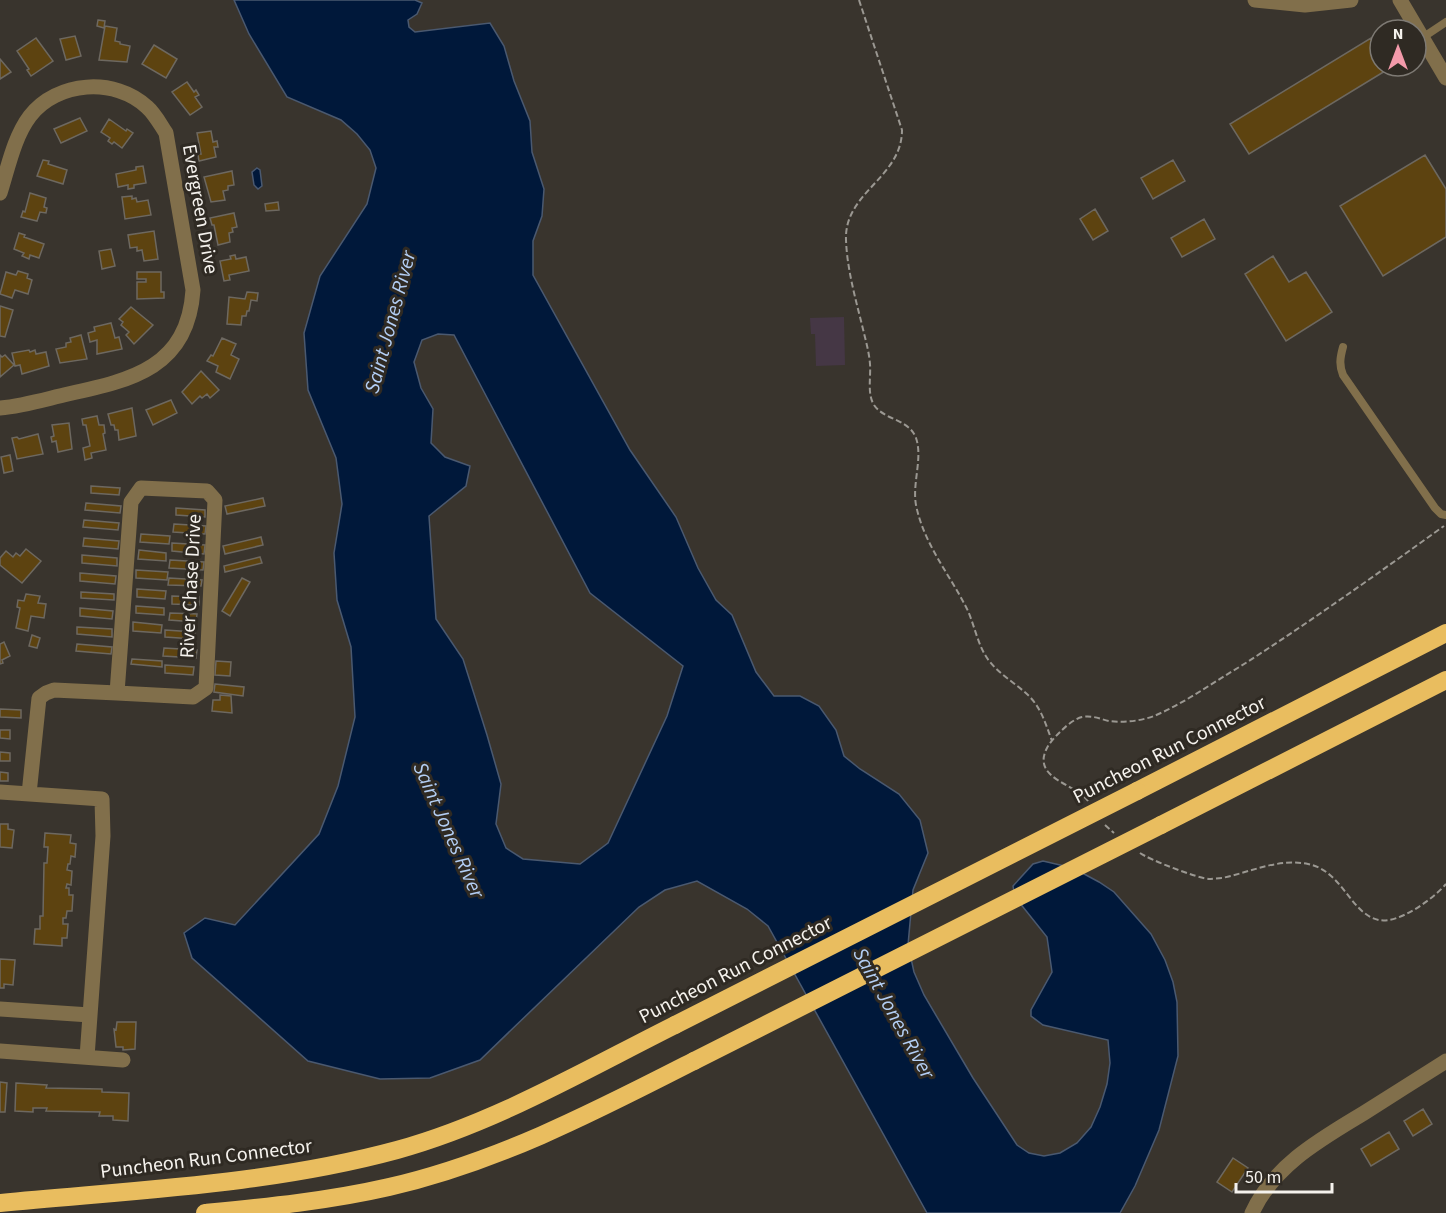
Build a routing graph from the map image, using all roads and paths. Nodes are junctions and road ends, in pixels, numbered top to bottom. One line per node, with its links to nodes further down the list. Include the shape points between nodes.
1 (859, 0): 18 (path, via 902,130 894,161 855,206 847,225 853,285 870,363 871,398 881,412 909,428 915,436 916,507 938,560 966,609 984,653 999,672 1036,704)
2 (1255, 0): 3 (street, via 1305,5)
3 (1351, 0)
4 (1400, 0): 5 (street)
5 (1410, 18)
6 (1446, 22): 7 (lane)
7 (1428, 34)
8 (1428, 48): 9 (street)
9 (1446, 78)
10 (0, 193): 12 (street, Evergreen Drive, via 21,129 42,102 57,94 92,86 129,95 146,106 166,133 193,290 192,308 180,340 151,368 108,385)
11 (1343, 347): 13 (lane, via 1343,375 1435,508)
12 (0, 408)
13 (1446, 515)
14 (1446, 524): 18 (path, via 1342,599 1189,699 1136,721 1081,717)
15 (1446, 633): 32 (highway, Puncheon Run Connector, bridge, via 503,1111 432,1139 330,1166 264,1177)
16 (1446, 680): 33 (highway, bridge, via 528,1142 390,1187 306,1203)
17 (117, 693): 17 (street, River Chase Drive, via 131,502 141,488 207,491 214,500 206,688 193,698); 20 (street, River Chase Drive, via 54,690 39,698)
18 (1052, 741): 21 (path, via 1043,758 1046,768 1059,781 1084,795)
19 (0, 792): 20 (street)
20 (29, 794): 27 (street, via 102,799)
21 (1090, 804)
22 (1102, 820): 23 (path)
23 (1116, 835)
24 (1134, 848): 25 (path, via 1207,879 1271,864 1307,864 1336,879 1358,908 1379,920 1408,913)
25 (1446, 884)
26 (0, 1009): 27 (street)
27 (90, 1015): 29 (street)
28 (0, 1051): 29 (street)
29 (87, 1057): 30 (street)
30 (123, 1060)
31 (1446, 1061): 34 (street, via 1316,1142 1275,1178)
32 (0, 1203)
33 (204, 1213)
34 (1252, 1213)

